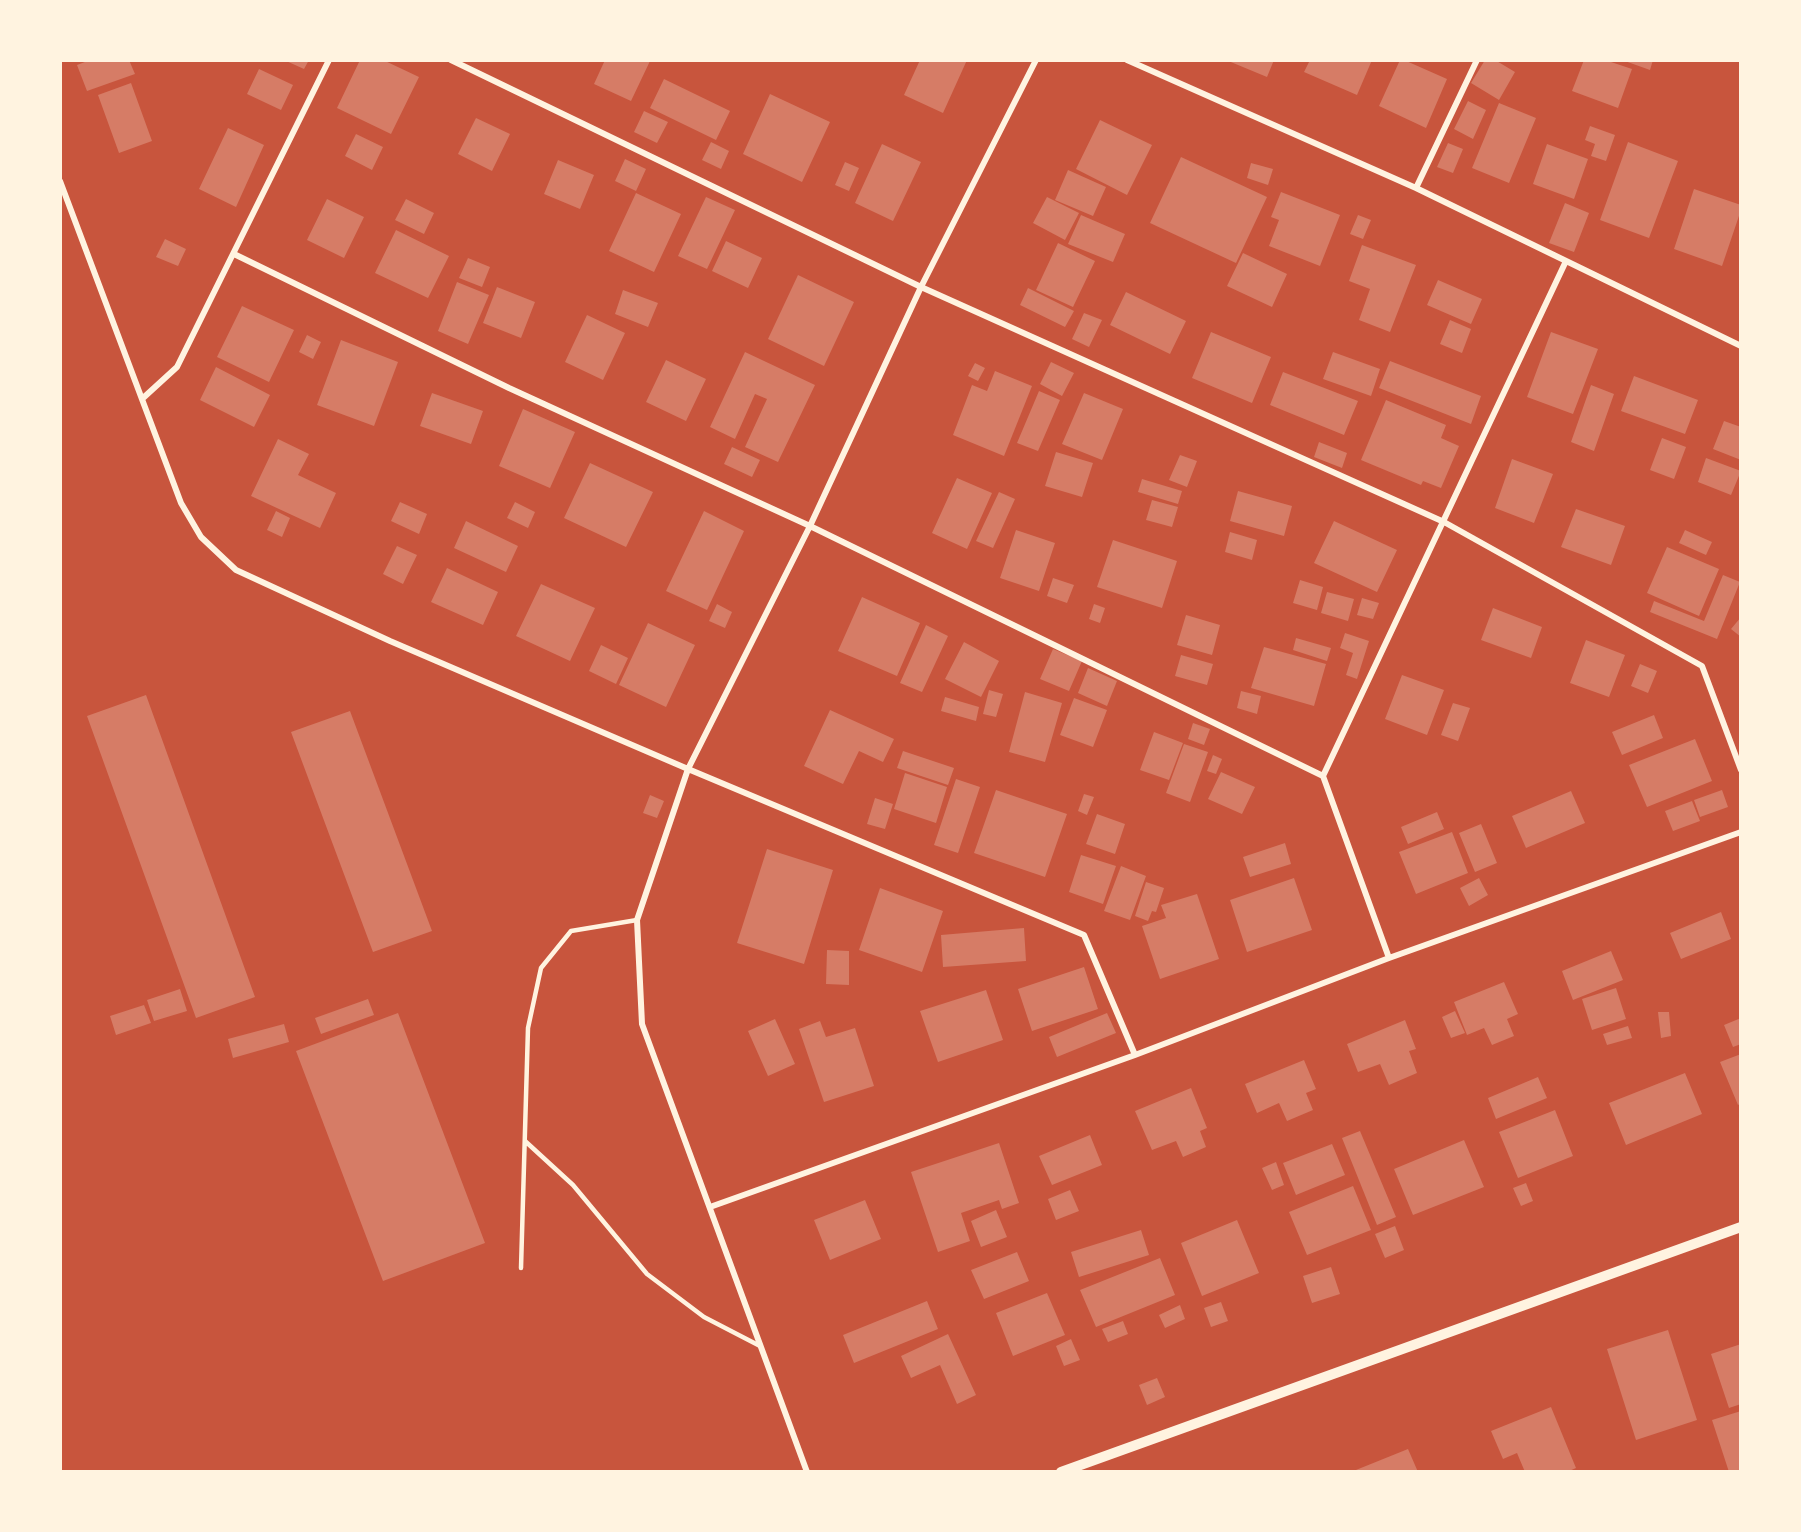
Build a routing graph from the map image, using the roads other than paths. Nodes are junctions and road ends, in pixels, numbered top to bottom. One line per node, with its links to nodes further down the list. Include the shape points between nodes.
1 (329, 60): 8 (street)
2 (451, 60): 10 (street)
3 (1036, 60): 10 (street)
4 (1127, 60): 7 (street)
5 (1477, 60): 7 (street)
6 (60, 181): 12 (street)
7 (1416, 188): 9 (street)
8 (234, 254): 12 (street, via 177,367); 14 (street, via 509,388)
9 (1566, 261): 11 (street); 13 (street)
10 (921, 287): 13 (street); 14 (street)
11 (1741, 346)
12 (142, 399): 15 (street, via 181,503 201,537 236,570)
13 (1444, 522): 16 (street, via 1702,666); 17 (street)
14 (810, 526): 15 (street); 17 (street)
15 (688, 769): 19 (street); 21 (street, via 1084,934)
16 (1741, 770)
17 (1323, 776): 20 (street)
18 (1741, 832): 20 (street)
19 (637, 920): 22 (lane, via 570,931 541,968 528,1029); 23 (street, via 642,1024)
20 (1389, 958): 21 (street)
21 (1135, 1055): 23 (street)
22 (525, 1141): 25 (lane); 26 (lane, via 573,1185 647,1274 704,1317)
23 (711, 1207): 26 (street)
24 (1741, 1227): 28 (street)
25 (521, 1268)
26 (761, 1346): 27 (street)
27 (807, 1472)
28 (1061, 1472)

